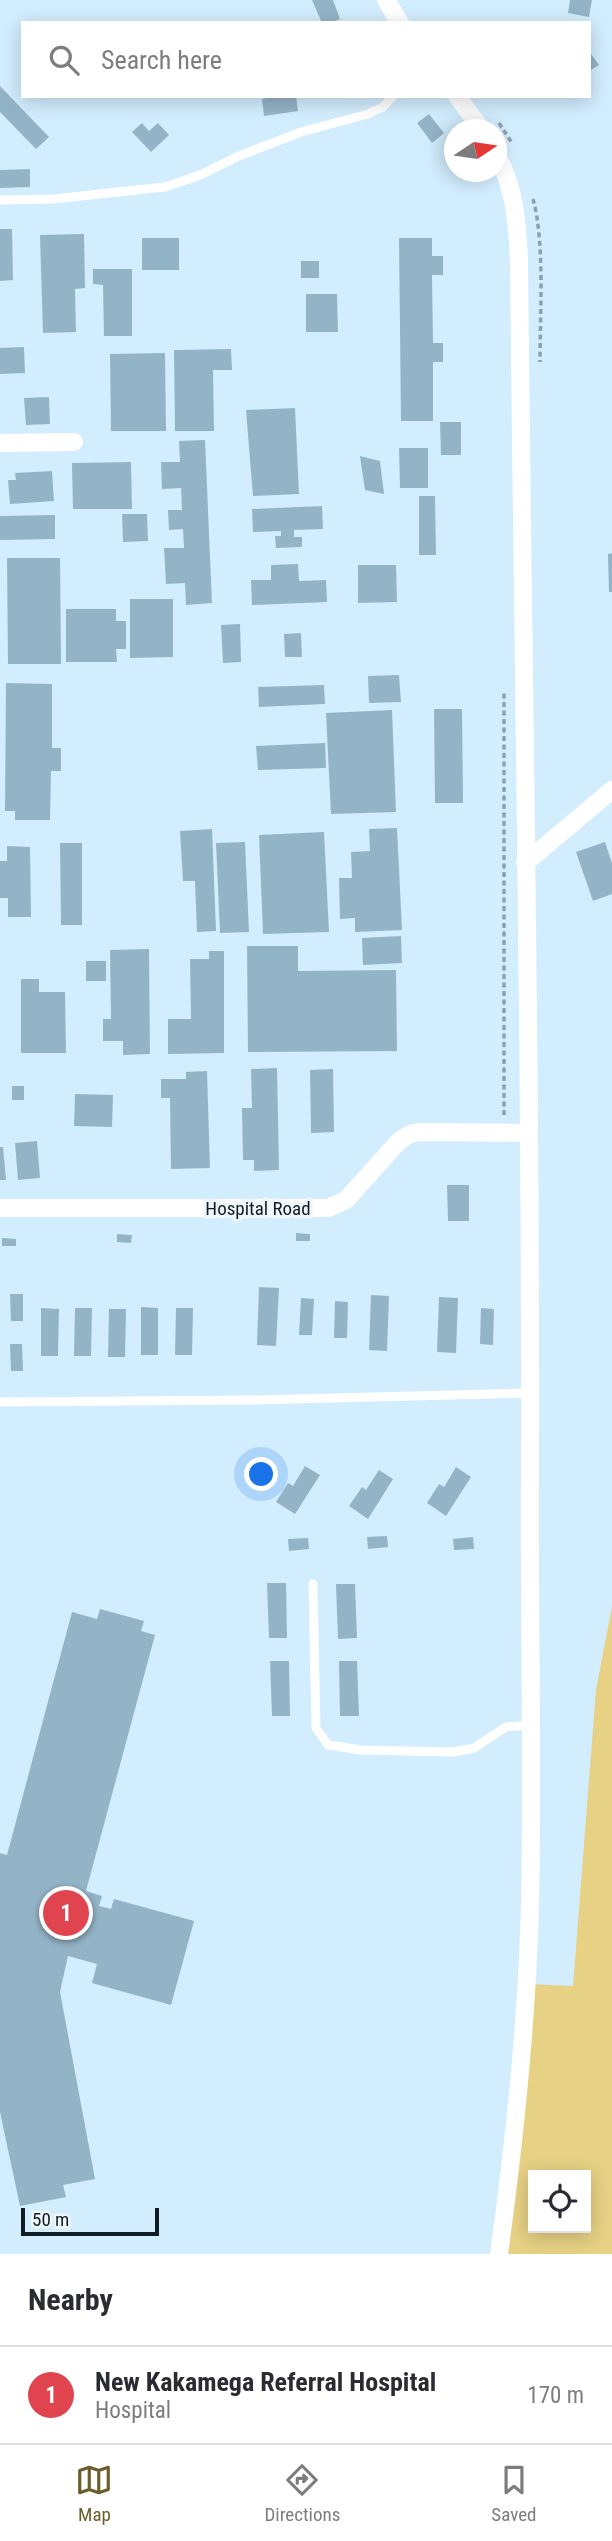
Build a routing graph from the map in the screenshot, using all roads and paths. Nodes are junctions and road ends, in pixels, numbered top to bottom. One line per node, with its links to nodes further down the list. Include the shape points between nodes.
1 (386, 0): 2 (street)
2 (399, 21)
3 (391, 98): 7 (lane, via 368,114 301,132 165,187)
4 (458, 98): 5 (street)
5 (474, 119)
6 (507, 175): 12 (street, via 519,260)
7 (0, 200)
8 (74, 442): 9 (street)
9 (0, 443)
10 (505, 686): 13 (path)
11 (612, 790): 12 (street)
12 (525, 863): 14 (street)
13 (505, 1133): 14 (street, Hospital Road); 15 (street, Hospital Road, via 410,1134 346,1200 328,1208)
14 (528, 1133): 16 (street)
15 (0, 1208)
16 (530, 1393): 17 (lane); 19 (street)
17 (0, 1402)
18 (313, 1584): 19 (lane, via 316,1728 328,1745 453,1752 474,1748 506,1727)
19 (531, 1725): 20 (street, via 526,1980 516,2124)
20 (499, 2254)

